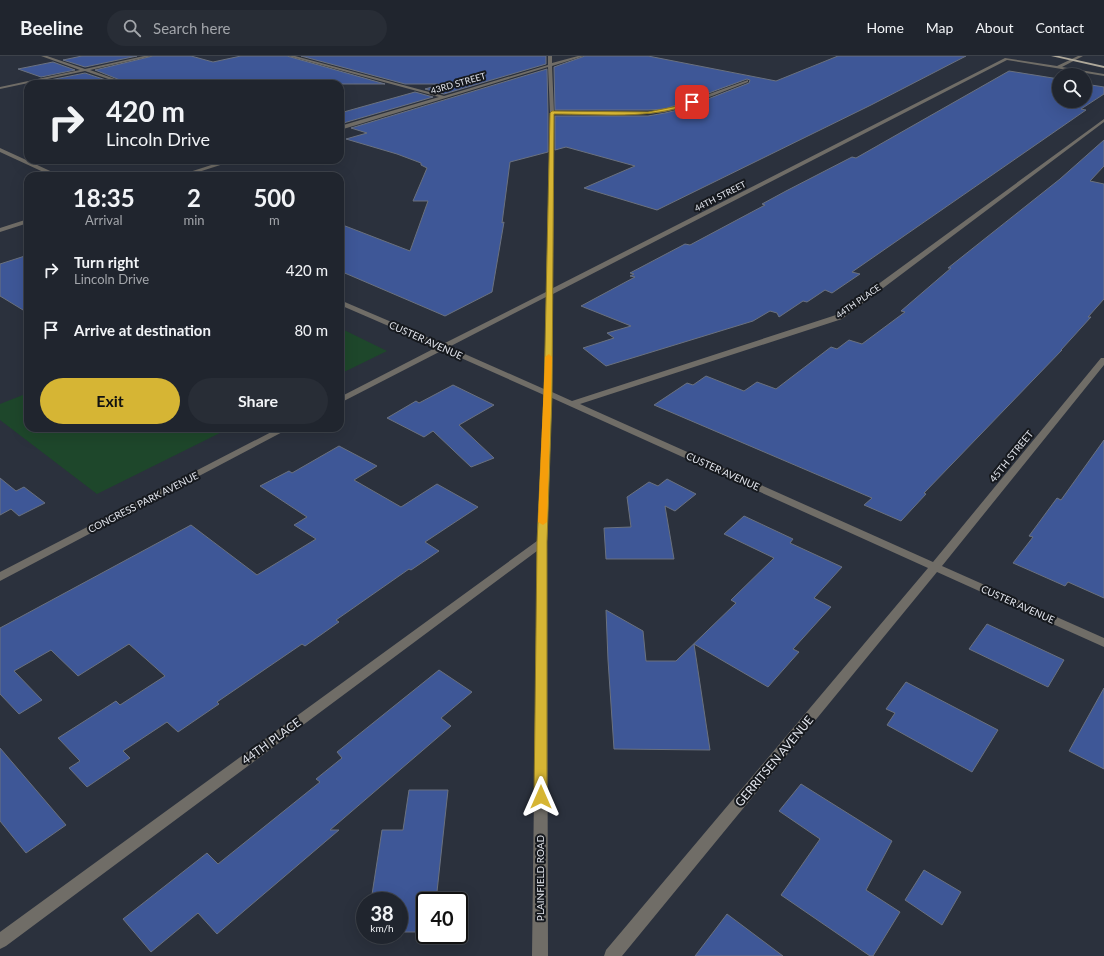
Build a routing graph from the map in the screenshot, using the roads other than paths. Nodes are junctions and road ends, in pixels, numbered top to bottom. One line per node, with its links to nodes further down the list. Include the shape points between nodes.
1 (43, 56): 12 (street)
2 (150, 56): 12 (street)
3 (290, 56): 20 (street)
4 (582, 56): 8 (street, 43RD STREET)
5 (1053, 56): 7 (main road)
6 (1081, 56): 7 (street)
7 (1074, 59): 9 (main road); 10 (main road); 11 (street)
8 (550, 61): 20 (street, 43RD STREET); 21 (street, PLAINFIELD ROAD)
9 (1104, 62)
10 (1104, 67)
11 (1057, 68): 32 (street, 44TH STREET, via 1006,59)
12 (85, 70): 15 (street); 16 (street)
13 (1092, 73): 14 (street)
14 (1104, 75)
15 (38, 80)
16 (116, 80)
17 (746, 81): 21 (street, via 679,108 665,111)
18 (24, 83): 19 (street)
19 (0, 88)
20 (444, 96): 23 (street, 43RD STREET)
21 (552, 113): 32 (street, PLAINFIELD ROAD)
22 (1104, 120): 38 (street, 44TH PLACE, via 839,317)
23 (344, 127)
24 (0, 150): 25 (street)
25 (24, 161)
26 (31, 164): 28 (street)
27 (220, 164): 29 (street)
28 (49, 172)
29 (193, 172)
30 (24, 222): 31 (street)
31 (0, 230)
32 (549, 293): 34 (street, 44TH STREET); 36 (street, PLAINFIELD ROAD)
33 (344, 304): 34 (street, CUSTER AVENUE)
34 (441, 348): 36 (street, CUSTER AVENUE); 37 (street)
35 (1102, 365): 41 (street, 45TH STREET)
36 (548, 394): 38 (street, CUSTER AVENUE); 40 (street, PLAINFIELD ROAD)
37 (344, 398)
38 (572, 404): 41 (street, CUSTER AVENUE)
39 (278, 432): 42 (street, CONGRESS PARK AVENUE)
40 (542, 542): 44 (street, 44TH PLACE); 45 (street, PLAINFIELD ROAD)
41 (936, 566): 43 (street, CUSTER AVENUE); 46 (street, GERRITSEN AVENUE)
42 (0, 577)
43 (1104, 643)
44 (0, 941)
45 (540, 956)
46 (612, 956)

